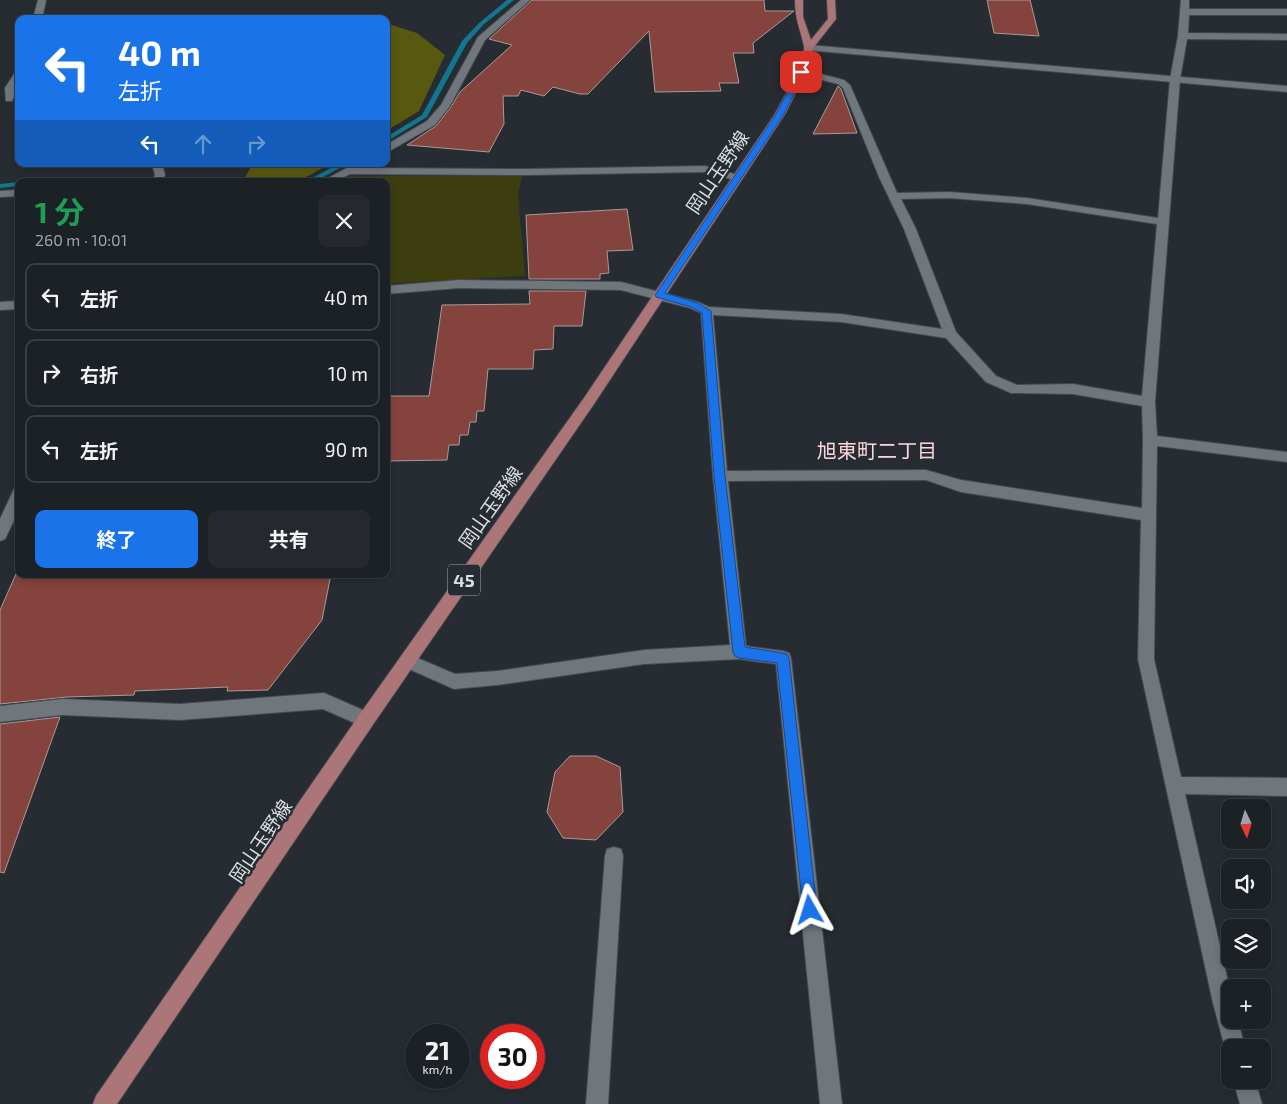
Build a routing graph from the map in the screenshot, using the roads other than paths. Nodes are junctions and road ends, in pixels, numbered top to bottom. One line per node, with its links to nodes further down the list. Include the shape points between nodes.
1 (42, 0): 8 (street)
2 (526, 0): 18 (street, via 481,39 445,106 432,122)
3 (799, 0): 11 (main road, via 799,18)
4 (831, 0): 11 (main road, 岡山玉野線 / 45, via 832,19)
5 (1185, 0): 6 (street)
6 (1184, 12): 7 (street); 9 (street)
7 (1287, 12)
8 (38, 15)
9 (1183, 36): 10 (street); 13 (street)
10 (1287, 37)
11 (809, 48): 12 (main road, 岡山玉野線 / 45); 13 (street)
12 (801, 72): 22 (main road, 岡山玉野線 / 45, via 780,114); 25 (street, via 841,82 847,87)
13 (1175, 79): 15 (street); 26 (street)
14 (15, 80): 16 (street)
15 (1287, 89)
16 (5, 97): 17 (street)
17 (15, 106)
18 (390, 148)
19 (357, 167): 20 (street)
20 (350, 171): 21 (street); 22 (street, via 705,169)
21 (335, 178)
22 (738, 178): 28 (main road, 岡山玉野線 / 45)
23 (15, 193): 24 (street)
24 (0, 194)
25 (893, 196): 26 (street, via 949,195 1027,201); 32 (street, via 910,229)
26 (1164, 222): 33 (street)
27 (390, 290): 28 (street, via 459,284 621,286)
28 (660, 295): 31 (street); 41 (main road, 岡山玉野線 / 45)
29 (15, 305): 30 (street)
30 (0, 306)
31 (707, 311): 32 (street, via 841,318); 36 (street)
32 (950, 334): 33 (street, via 991,379 1016,390 1073,389)
33 (1148, 402): 34 (street)
34 (1150, 440): 35 (street); 38 (street)
35 (1287, 457)
36 (720, 476): 38 (street, via 926,475 961,486); 40 (street)
37 (15, 502): 39 (street)
38 (1149, 515): 44 (street, via 1146,658)
39 (0, 535)
40 (739, 652): 41 (street, via 644,657 454,682); 51 (street, via 783,658)
41 (408, 662): 43 (main road, 岡山玉野線 / 45)
42 (0, 714): 43 (street, via 62,707 180,712 324,701)
43 (366, 720): 49 (main road, 岡山玉野線 / 45)
44 (1174, 785): 45 (street); 47 (street)
45 (1287, 787)
46 (614, 856): 50 (street)
47 (1233, 1039)
48 (1247, 1089): 52 (street)
49 (104, 1104)
50 (597, 1104)
51 (831, 1104)
52 (1251, 1104)

